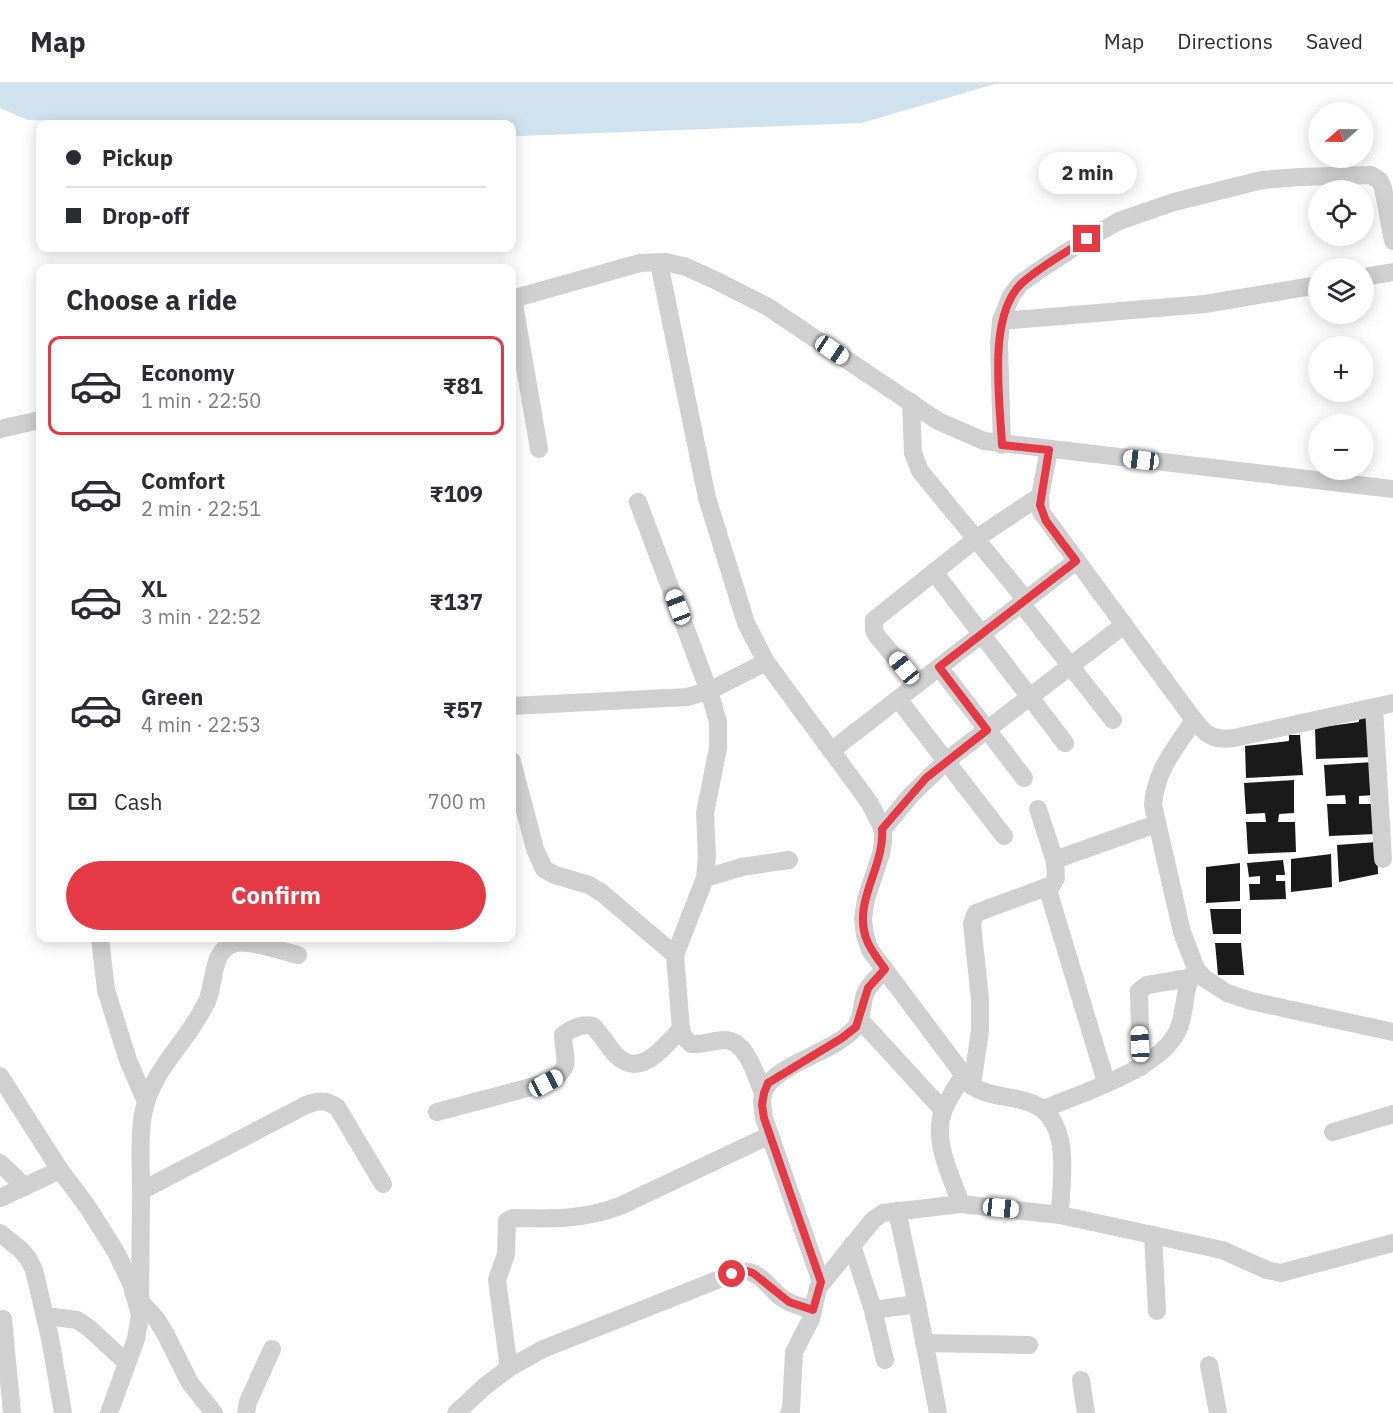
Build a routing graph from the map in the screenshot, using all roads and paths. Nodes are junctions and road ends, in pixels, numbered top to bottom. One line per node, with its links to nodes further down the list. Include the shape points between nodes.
1 (1393, 241): 8 (street, via 1383,189 1371,175 1262,180 1174,202 1111,226 1020,284)
2 (659, 263): 6 (street, via 640,263); 9 (street, via 686,267 768,307); 24 (street, via 707,498 746,623)
3 (1393, 272): 4 (street)
4 (1374, 275)
5 (1308, 287): 8 (street, via 1205,304)
6 (516, 297)
7 (516, 321): 13 (street)
8 (1001, 321): 12 (street)
9 (911, 402): 12 (street, via 960,432); 18 (street, via 916,462)
10 (36, 421): 11 (street)
11 (0, 429)
12 (1002, 445): 14 (street)
13 (538, 449)
14 (1049, 450): 15 (street); 16 (street)
15 (1393, 489)
16 (1040, 496): 18 (street); 19 (street, via 1041,512)
17 (638, 502): 28 (street)
18 (977, 538): 20 (street); 21 (street)
19 (1076, 561): 21 (street); 22 (street)
20 (934, 572): 23 (street); 27 (street, via 878,615 873,624 877,636)
21 (1023, 602): 23 (street); 25 (street)
22 (1124, 625): 25 (street); 35 (street)
23 (981, 634): 26 (street); 29 (street)
24 (766, 662): 28 (street); 38 (street)
25 (1070, 666): 29 (street); 34 (street)
26 (939, 667): 27 (street); 36 (street)
27 (917, 684): 30 (street)
28 (709, 691): 32 (street, via 677,698); 49 (street, via 718,735 705,813)
29 (1029, 697): 36 (street); 37 (street)
30 (898, 699): 38 (street); 39 (street)
31 (1393, 703): 33 (street)
32 (516, 706)
33 (1374, 708): 35 (street, via 1223,740 1209,736); 46 (street)
34 (1113, 720)
35 (1194, 720): 43 (street, via 1159,773 1154,787)
36 (987, 730): 39 (street); 41 (street)
37 (1065, 743)
38 (831, 751): 44 (street, via 869,802)
39 (946, 761): 44 (street); 45 (street)
40 (516, 776): 53 (street, via 544,869 602,893)
41 (1024, 778)
42 (1038, 809): 48 (street)
43 (1156, 824): 48 (street); 55 (street)
44 (882, 829): 54 (street, via 881,854 863,919 870,950)
45 (1004, 836)
46 (1383, 859)
47 (789, 860): 49 (street, via 742,867)
48 (1054, 861): 50 (street, via 1055,882)
49 (705, 878): 53 (street)
50 (1047, 887): 61 (street, via 980,910 973,917 980,1030); 62 (street)
51 (100, 942): 64 (street, via 106,990)
52 (298, 955): 64 (street, via 245,943 236,943 221,952 208,1000 162,1069)
53 (675, 955): 57 (street)
54 (885, 969): 56 (street, via 868,988); 61 (street)
55 (1192, 974): 58 (street, via 1251,1001); 59 (street, via 1177,1032 1157,1056); 59 (street, via 1147,985 1138,991)
56 (860, 1020): 63 (street, via 842,1038 768,1083); 66 (street)
57 (681, 1029): 63 (street, via 691,1044 736,1042); 67 (street, via 658,1054 638,1064 618,1057 589,1024 580,1026 563,1035 566,1065 563,1072 546,1083)
58 (1393, 1032)
59 (1141, 1067): 62 (street)
60 (0, 1076): 72 (street)
61 (968, 1081): 65 (street, via 980,1091 1027,1101); 66 (street)
62 (1106, 1082): 65 (street)
63 (764, 1093): 70 (street, via 762,1105)
64 (146, 1102): 75 (street, via 141,1137)
65 (1044, 1109): 79 (street, via 1061,1142)
66 (943, 1110): 77 (street, via 941,1142)
67 (436, 1112)
68 (1393, 1114): 69 (street)
69 (1333, 1132)
70 (770, 1135): 84 (street); 98 (street, via 603,1213 561,1220 507,1221 506,1254 497,1280)
71 (0, 1163): 74 (street)
72 (60, 1170): 74 (street); 86 (street, via 116,1252)
73 (383, 1184): 75 (street, via 337,1107 318,1101)
74 (25, 1187): 76 (street)
75 (141, 1191): 86 (street)
76 (0, 1198)
77 (961, 1204): 78 (street); 79 (street)
78 (897, 1211): 83 (street, via 877,1216); 85 (street)
79 (1060, 1215): 81 (street)
80 (0, 1233): 90 (street, via 28,1258)
81 (1153, 1235): 82 (street, via 1222,1250 1281,1273); 89 (street)
82 (1393, 1243)
83 (852, 1245): 84 (street); 88 (street)
84 (821, 1282): 87 (street)
85 (917, 1304): 88 (street); 92 (street)
86 (140, 1308): 96 (street); 105 (street, via 157,1320 190,1383)
87 (813, 1310): 98 (street, via 789,1302 753,1273 740,1271 583,1332); 108 (street, via 795,1352)
88 (873, 1310): 95 (street)
89 (1158, 1311)
90 (46, 1316): 96 (street, via 77,1320); 103 (street)
91 (3, 1319): 102 (street)
92 (924, 1344): 93 (street); 109 (street)
93 (1029, 1345)
94 (272, 1349): 106 (street)
95 (885, 1360)
96 (128, 1363): 104 (street)
97 (1209, 1365): 111 (street)
98 (509, 1368): 107 (street)
99 (1081, 1380): 110 (street)
100 (0, 1412): 101 (street)
101 (6, 1413)
102 (12, 1413)
103 (63, 1413)
104 (109, 1413)
105 (214, 1413)
106 (246, 1413)
107 (456, 1413)
108 (789, 1413)
109 (938, 1413)
110 (1086, 1413)
111 (1218, 1413)

